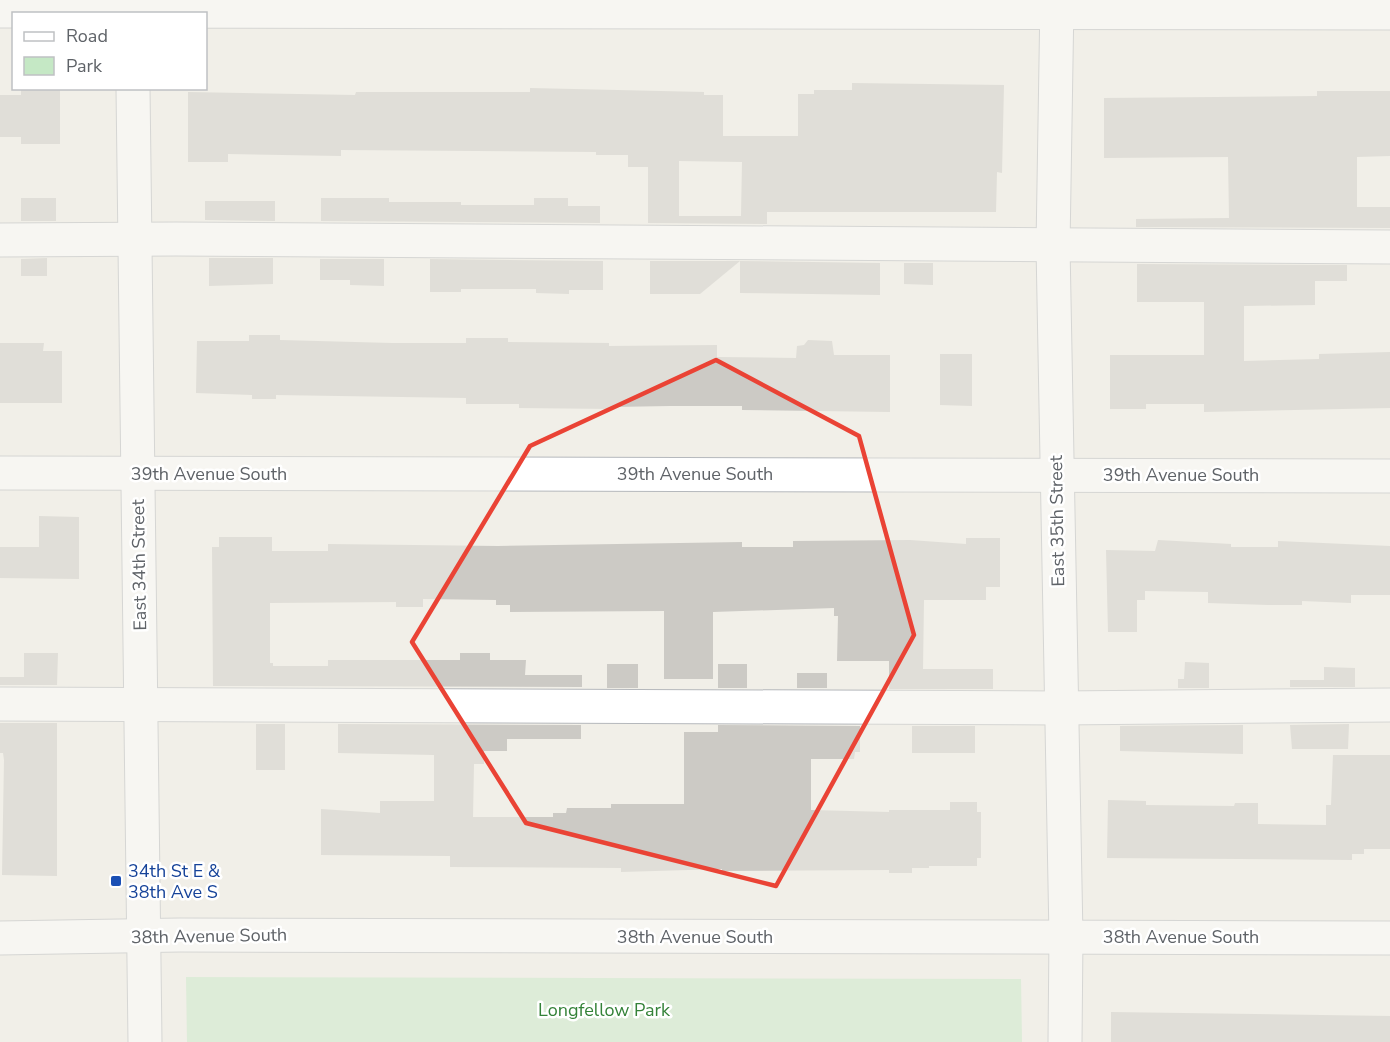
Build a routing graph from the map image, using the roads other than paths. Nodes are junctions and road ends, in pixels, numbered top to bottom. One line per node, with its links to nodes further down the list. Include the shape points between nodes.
1 (1057, 6): 2 (street); 4 (street); 8 (street, East 35th Street)
2 (132, 8): 3 (street)
3 (0, 11)
4 (1390, 13)
5 (133, 90): 6 (street, East 34th Street)
6 (135, 239): 7 (street); 8 (street); 11 (street, East 34th Street)
7 (0, 240)
8 (1053, 246): 9 (street); 12 (street, East 35th Street)
9 (1390, 248)
10 (0, 473): 11 (street, 39th Avenue South)
11 (138, 473): 12 (street, 39th Avenue South); 15 (street, East 34th Street)
12 (1056, 475): 13 (street, 39th Avenue South); 17 (street, East 35th Street)
13 (1390, 476)
14 (0, 704): 15 (street)
15 (141, 705): 17 (street); 18 (street, East 34th Street)
16 (1390, 705): 17 (street)
17 (1061, 708): 19 (street, East 35th Street)
18 (143, 937): 19 (street, 38th Avenue South); 20 (street, 38th Avenue South); 22 (street, East 34th Street)
19 (1066, 937): 21 (street, 38th Avenue South); 23 (street, East 35th Street)
20 (0, 938)
21 (1390, 938)
22 (145, 1042)
23 (1065, 1042)

